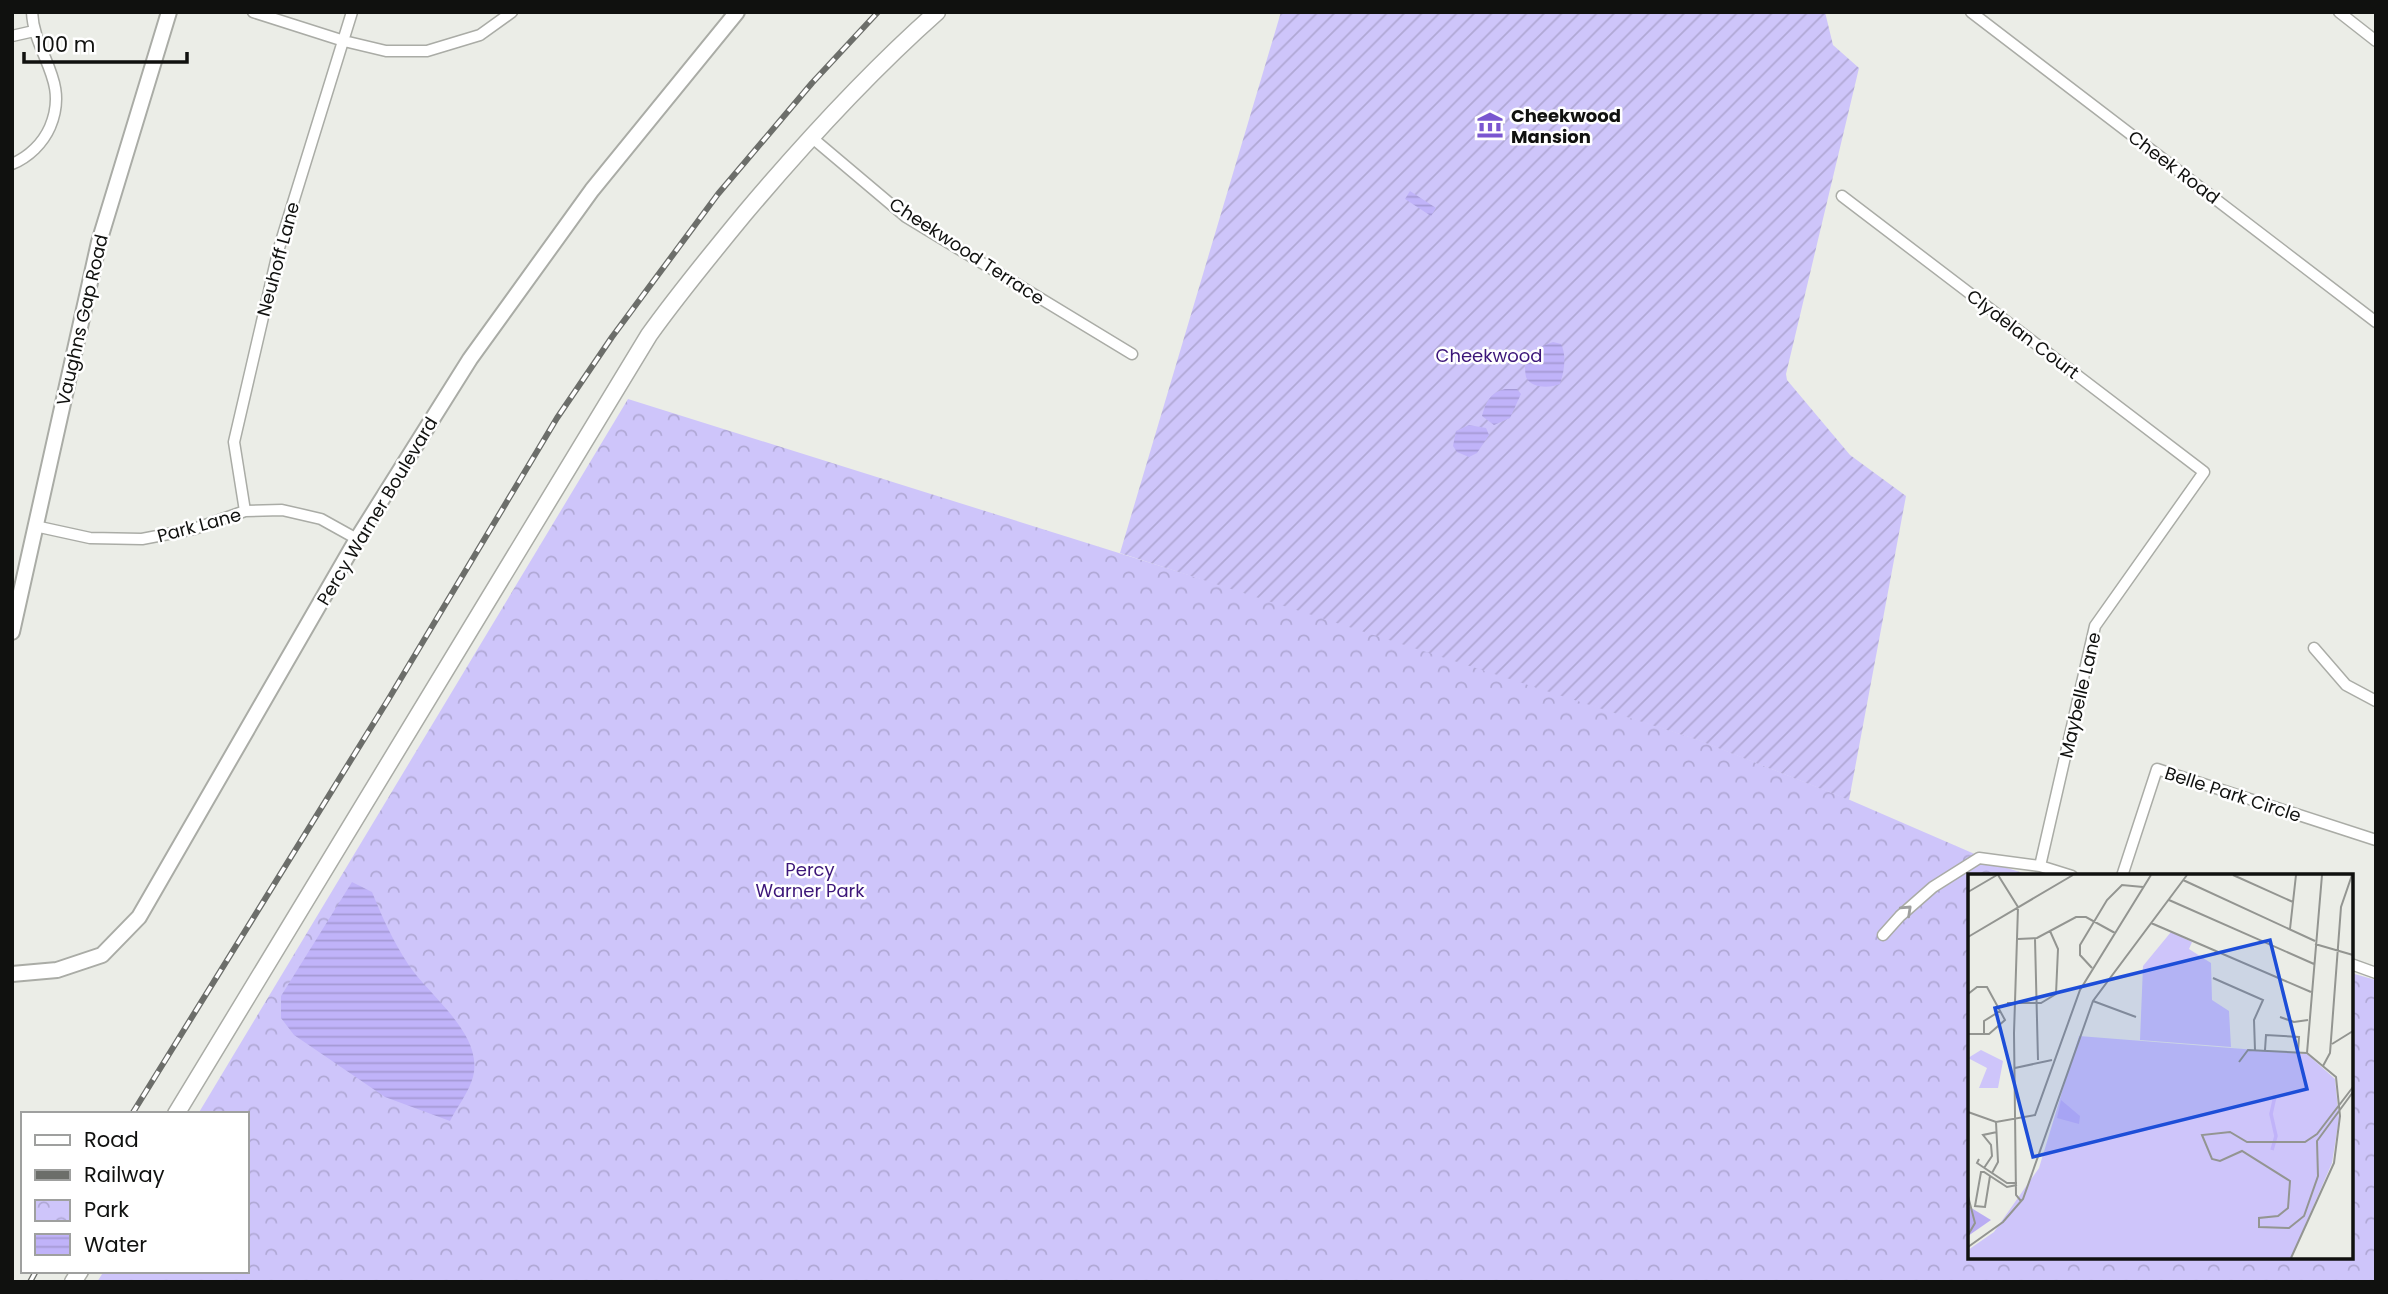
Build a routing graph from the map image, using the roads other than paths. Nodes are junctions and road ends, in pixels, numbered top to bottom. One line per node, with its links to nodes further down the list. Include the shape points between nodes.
1 (32, 12): 10 (street)
2 (169, 12): 21 (street, Vaughns Gap Road, via 99,242)
3 (253, 12): 12 (street)
4 (352, 12): 12 (street, Neuhoff Lane)
5 (512, 12): 12 (street, via 480,35 427,51 386,51)
6 (737, 12): 22 (street, Percy Warner Boulevard, via 592,190 470,359)
7 (937, 12): 14 (main road)
8 (1971, 12): 17 (street, Cheek Road)
9 (2339, 12): 13 (street)
10 (34, 31): 11 (street); 15 (street, via 53,76 56,108 43,139)
11 (12, 36)
12 (344, 41): 20 (street, Neuhoff Lane, via 279,248 234,442)
13 (2376, 41)
14 (810, 136): 18 (street, Cheekwood Terrace, via 906,217); 34 (main road, via 649,335)
15 (12, 164)
16 (1842, 196): 19 (street, Clydelan Court)
17 (2376, 322)
18 (1132, 354)
19 (2204, 472): 27 (street, Maybelle Lane, via 2095,626)
20 (246, 511): 21 (street, Park Lane, via 194,529 142,539 90,538); 22 (street, Park Lane, via 282,510 321,519)
21 (35, 526): 23 (street, Vaughns Gap Road)
22 (357, 540): 33 (street, Percy Warner Boulevard, via 139,917 102,955 57,970)
23 (12, 632)
24 (2314, 648): 25 (street, via 2346,685)
25 (2376, 701)
26 (2376, 840): 29 (street, Belle Park Circle, via 2157,769)
27 (2040, 866): 28 (street); 30 (street, one-way to 27, via 1933,887 1979,858)
28 (2066, 874)
29 (2123, 874)
30 (1883, 935)
31 (2353, 965): 32 (street)
32 (2376, 973)
33 (12, 974)
34 (177, 1112)

